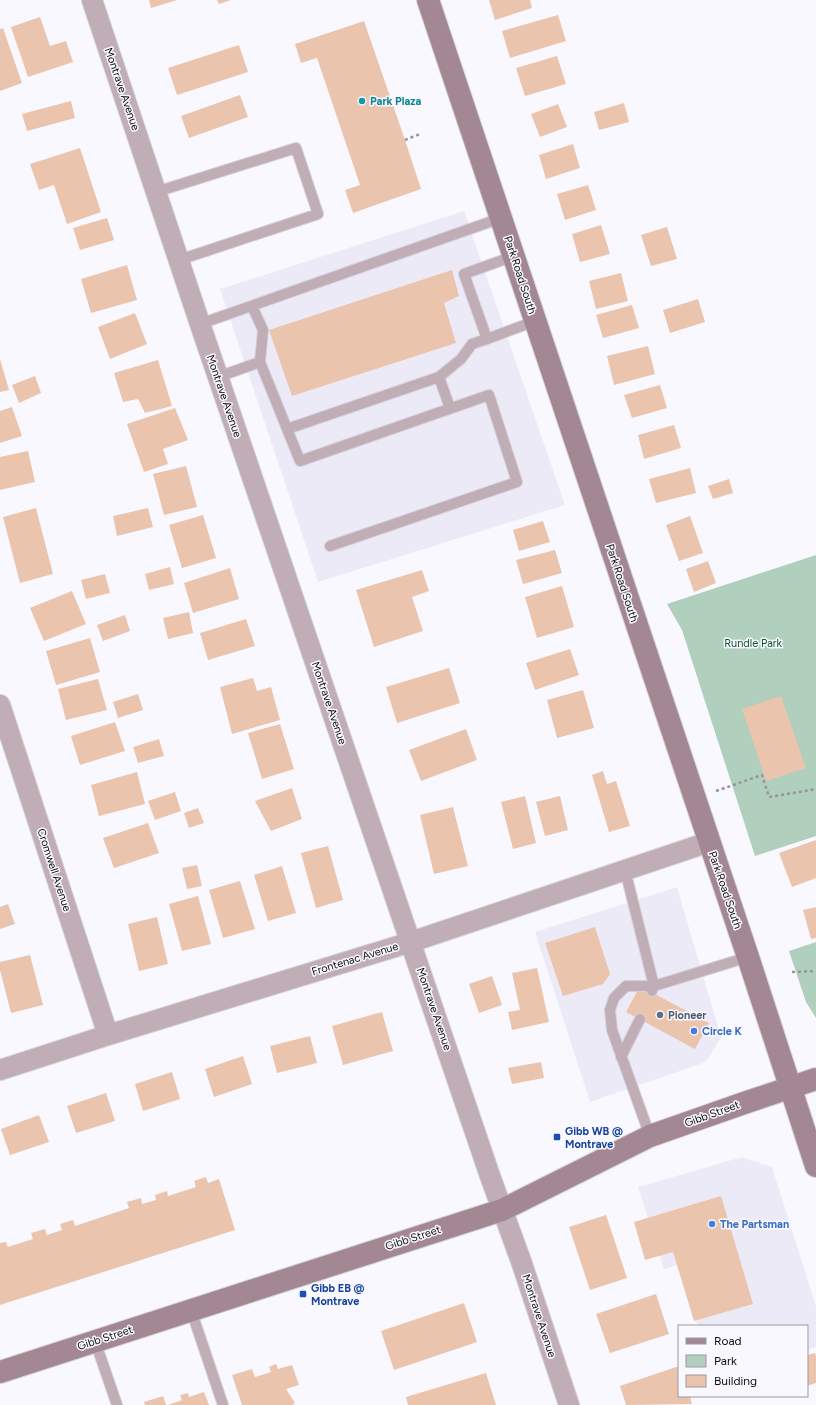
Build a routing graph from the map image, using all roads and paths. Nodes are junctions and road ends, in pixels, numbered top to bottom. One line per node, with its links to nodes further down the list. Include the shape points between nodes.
1 (92, 0): 5 (street, Montrave Avenue)
2 (428, 0): 6 (main road, Park Road South)
3 (420, 134): 4 (path)
4 (405, 140)
5 (156, 192): 8 (street, Montrave Avenue); 8 (lane, via 296,148 318,214)
6 (501, 218): 7 (main road, Park Road South); 9 (lane)
7 (514, 256): 10 (main road, Park Road South); 12 (lane, via 464,274)
8 (179, 260): 11 (street, Montrave Avenue)
9 (252, 306): 11 (lane); 13 (lane, via 263,330)
10 (535, 321): 12 (lane); 21 (main road, Park Road South)
11 (200, 324): 14 (street, Montrave Avenue)
12 (487, 339): 15 (lane, via 472,344 461,358)
13 (260, 362): 14 (lane); 17 (lane)
14 (218, 377): 24 (street, Montrave Avenue)
15 (439, 377): 16 (lane); 17 (lane)
16 (450, 408): 17 (lane, via 300,461); 18 (lane, via 489,395 518,482)
17 (287, 429)
18 (330, 546)
19 (0, 705): 30 (street, Cromwell Avenue)
20 (816, 790): 21 (path, via 769,797 762,775)
21 (694, 798): 22 (main road, Park Road South)
22 (709, 842): 23 (street, Frontenac Avenue); 25 (main road, Park Road South)
23 (625, 870): 24 (street, Frontenac Avenue); 28 (lane)
24 (411, 942): 30 (street, Frontenac Avenue); 37 (street, Montrave Avenue)
25 (748, 957): 28 (lane); 34 (main road, Park Road South)
26 (816, 971): 27 (path)
27 (792, 972)
28 (653, 989): 31 (lane, via 626,986 614,998 610,1010 612,1030)
29 (640, 1019): 31 (lane)
30 (108, 1035): 32 (street, Frontenac Avenue)
31 (621, 1057): 35 (lane)
32 (0, 1070)
33 (816, 1079): 34 (main road, Gibb Street)
34 (790, 1088): 35 (main road, Gibb Street); 36 (main road, Park Road South)
35 (650, 1136): 37 (main road, Gibb Street)
36 (816, 1166)
37 (502, 1210): 38 (main road, Gibb Street); 43 (street, Montrave Avenue)
38 (191, 1310): 39 (main road, Gibb Street); 42 (lane)
39 (95, 1341): 40 (main road, Gibb Street); 41 (lane)
40 (0, 1372)
41 (117, 1405)
42 (223, 1405)
43 (568, 1405)

